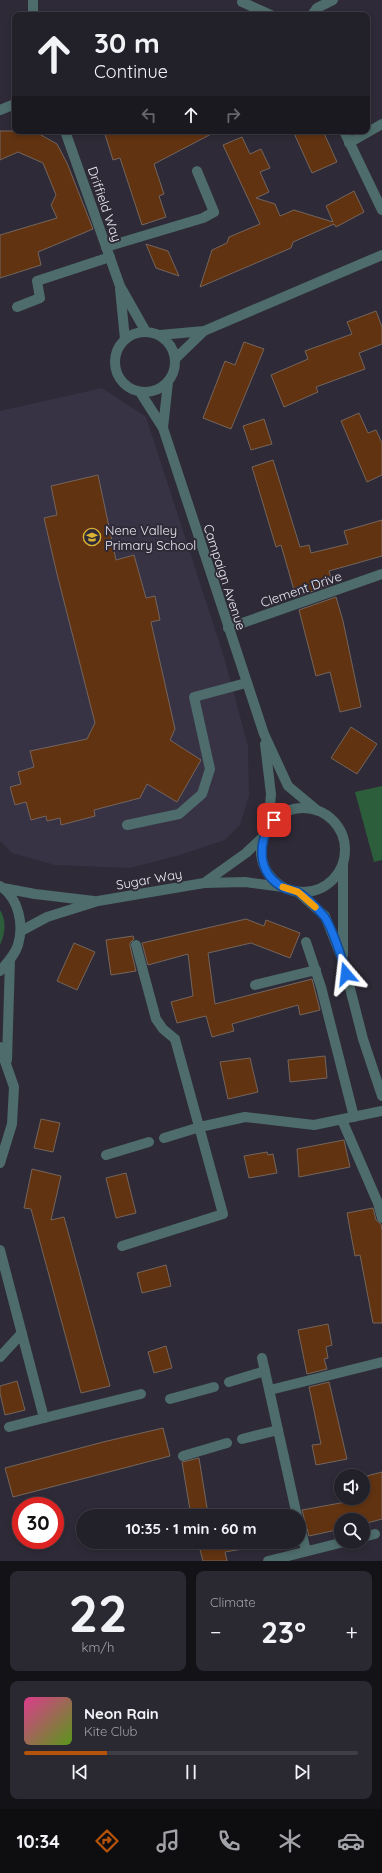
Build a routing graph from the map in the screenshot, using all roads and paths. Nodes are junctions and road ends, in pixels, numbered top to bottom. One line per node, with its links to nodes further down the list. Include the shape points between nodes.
1 (32, 0): 4 (street)
2 (333, 0): 6 (street)
3 (242, 2): 5 (street)
4 (33, 12)
5 (264, 12)
6 (314, 12)
7 (12, 105): 8 (street)
8 (0, 110)
9 (382, 124): 10 (street)
10 (370, 131)
11 (66, 134): 17 (street, Driffield Way)
12 (346, 134): 14 (street)
13 (365, 134): 14 (street)
14 (350, 143): 16 (street)
15 (197, 171): 17 (street, via 214,212 204,218)
16 (382, 210)
17 (106, 247): 19 (street, Driffield Way)
18 (382, 255): 22 (street)
19 (110, 257): 20 (street, Driffield Way); 21 (street, via 37,281 40,298)
20 (120, 286): 23 (street, Driffield Way); 25 (street, Driffield Way)
21 (16, 307)
22 (204, 331): 24 (street); 26 (street)
23 (146, 332): 24 (street); 25 (street, via 138,332)
24 (160, 335): 26 (street, via 168,341)
25 (125, 339): 28 (street, via 115,356 116,370 124,383)
26 (175, 359): 27 (street, via 174,371)
27 (168, 382): 28 (street, via 160,388); 29 (street, Campaign Avenue)
28 (140, 392): 29 (street, Campaign Avenue)
29 (163, 428): 31 (street, Campaign Avenue)
30 (382, 574): 31 (street, Clement Drive)
31 (228, 628): 32 (street, Campaign Avenue)
32 (246, 683): 33 (street, Campaign Avenue); 35 (street, via 194,697 210,769 202,794 179,814)
33 (264, 734): 34 (street, Campaign Avenue, via 288,786); 36 (street, Campaign Avenue, via 271,794)
34 (318, 811): 36 (street, via 289,811 274,820); 37 (street, via 335,824 341,833)
35 (127, 825)
36 (265, 832): 38 (street, Sugar Way, via 246,853); 40 (street, via 261,848 262,860 266,871)
37 (343, 860): 41 (street, via 332,880 311,891); 47 (street)
38 (204, 883): 40 (street, Sugar Way, via 245,882); 42 (street, Sugar Way)
39 (2, 887): 42 (street, Sugar Way, via 35,894); 43 (street, via 14,900 20,915)
40 (283, 887): 41 (street)
41 (298, 892): 47 (street, via 324,916)
42 (98, 901): 43 (street, Sugar Way, via 47,916)
43 (21, 931): 46 (street, via 18,946)
44 (306, 942): 48 (street)
45 (136, 945): 57 (street, via 156,1019 163,1030 175,1039)
46 (10, 960): 49 (street); 52 (street)
47 (343, 961): 53 (street, via 363,1039)
48 (316, 970): 50 (street); 55 (street)
49 (0, 971)
50 (255, 984)
51 (0, 1047): 52 (street)
52 (7, 1066): 61 (street, via 14,1087 12,1124)
53 (382, 1096)
54 (382, 1111): 55 (street)
55 (354, 1117): 56 (street)
56 (342, 1120): 57 (street, via 314,1125 245,1117); 62 (street)
57 (200, 1127): 58 (street); 63 (street, via 223,1214)
58 (164, 1138)
59 (150, 1142): 60 (street)
60 (106, 1155)
61 (0, 1163)
62 (382, 1218)
63 (122, 1246)
64 (0, 1250): 65 (street)
65 (22, 1333): 66 (street); 75 (street)
66 (0, 1358)
67 (262, 1358): 69 (street)
68 (382, 1362): 72 (street)
69 (265, 1371): 70 (street); 72 (street)
70 (229, 1382)
71 (214, 1387): 74 (street)
72 (270, 1390): 77 (street)
73 (140, 1394): 75 (street)
74 (170, 1399)
75 (44, 1418): 76 (street)
76 (9, 1427)
77 (278, 1430): 78 (street); 81 (street)
78 (242, 1439)
79 (227, 1443): 80 (street)
80 (183, 1456)
81 (296, 1509)
82 (375, 1534): 83 (street)
83 (370, 1535)
84 (334, 1544): 85 (street)
85 (306, 1551): 86 (street)
86 (268, 1561)

